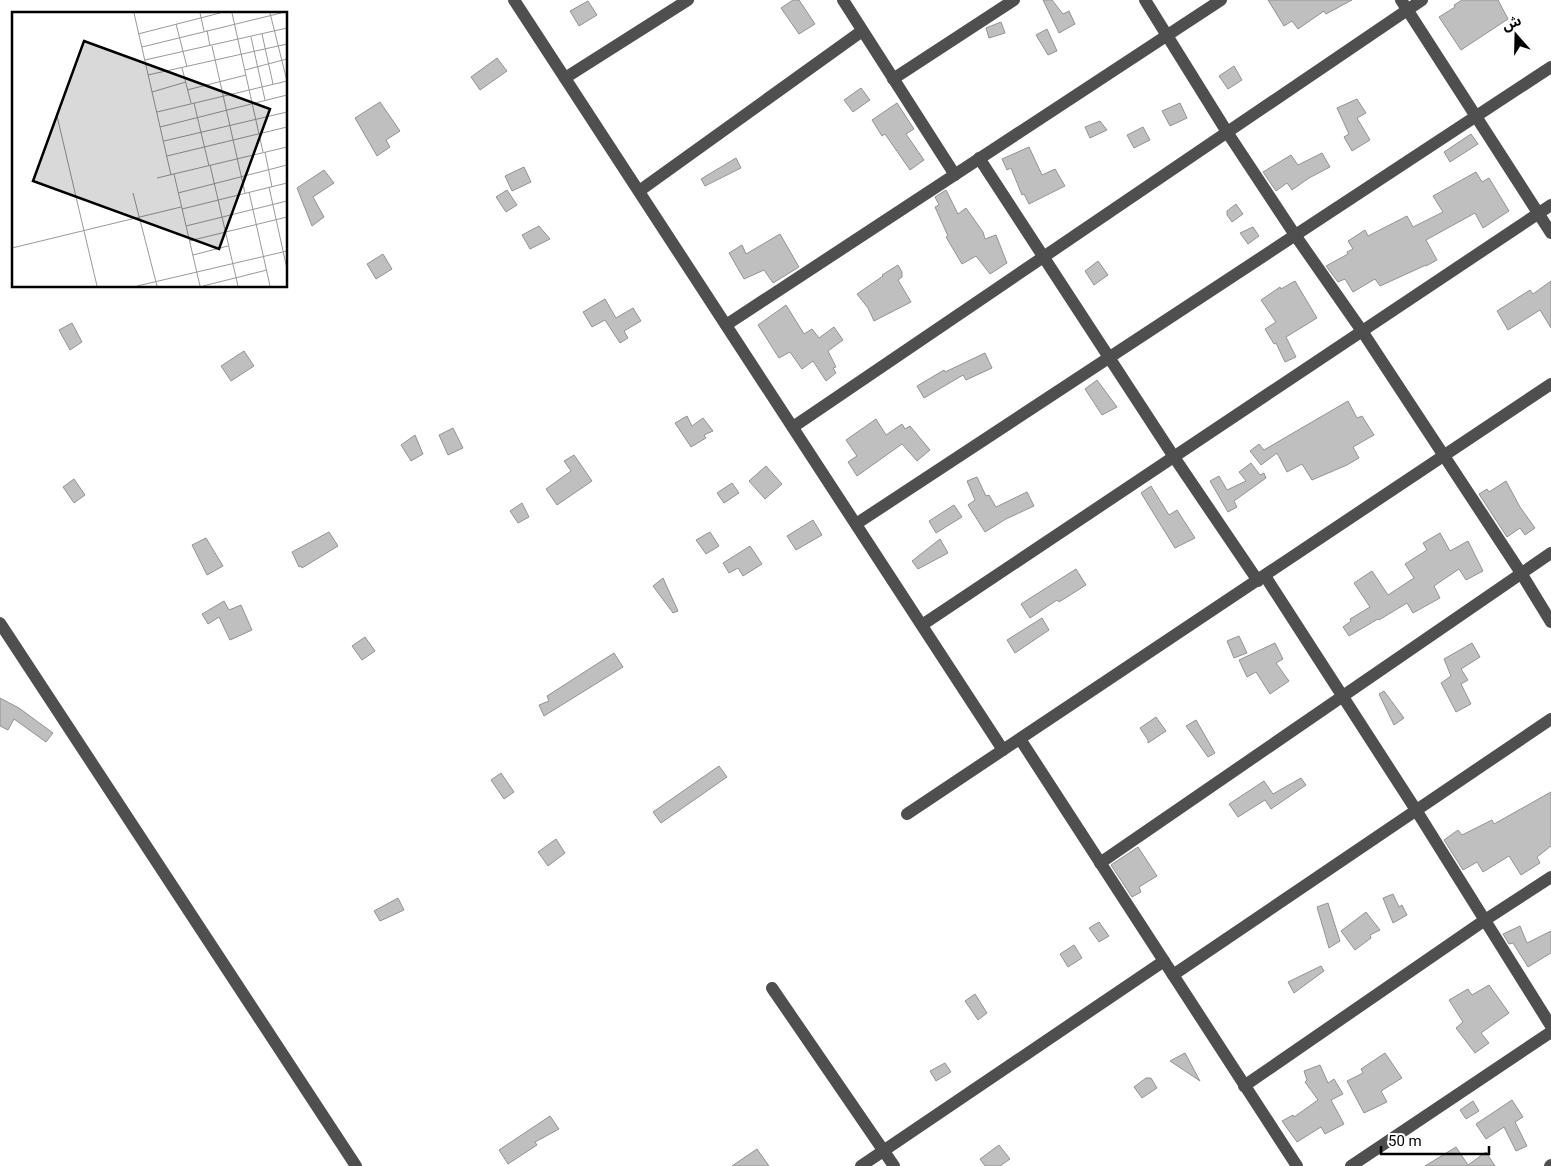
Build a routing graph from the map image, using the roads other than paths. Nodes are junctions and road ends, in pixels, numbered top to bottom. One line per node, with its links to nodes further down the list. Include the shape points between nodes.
1 (514, 0): 12 (street)
2 (688, 0): 12 (street)
3 (843, 0): 9 (street)
4 (1014, 0): 13 (street)
5 (1145, 0): 10 (street)
6 (1221, 0): 10 (street)
7 (1422, 0): 8 (street)
8 (1404, 5): 14 (street); 15 (street)
9 (862, 31): 13 (street); 18 (street)
10 (1166, 36): 15 (street); 16 (street)
11 (1551, 67): 14 (street)
12 (565, 78): 18 (street)
13 (893, 78): 17 (street)
14 (1476, 116): 20 (street); 22 (street)
15 (1227, 132): 22 (street); 23 (street)
16 (979, 158): 17 (street); 23 (street)
17 (955, 175): 24 (street)
18 (639, 191): 24 (street)
19 (1551, 205): 20 (street)
20 (1538, 214): 21 (street); 25 (street)
21 (1551, 233)
22 (1295, 235): 25 (street); 26 (street)
23 (1043, 257): 26 (street); 28 (street)
24 (726, 325): 28 (street)
25 (1362, 332): 29 (street); 30 (street)
26 (1109, 358): 30 (street); 31 (street)
27 (1551, 384): 29 (street)
28 (793, 427): 31 (street)
29 (1443, 456): 33 (street); 34 (street)
30 (1174, 457): 34 (street); 37 (street)
31 (856, 524): 37 (street)
32 (1551, 553): 33 (street)
33 (1521, 573): 35 (street); 38 (street)
34 (1262, 578): 38 (street); 40 (street)
35 (1551, 622)
36 (0, 623): 54 (street)
37 (922, 625): 41 (street)
38 (1343, 696): 42 (street); 44 (street)
39 (1551, 719): 42 (street)
40 (1020, 739): 41 (street); 44 (street)
41 (1003, 750): 43 (street)
42 (1416, 810): 46 (street); 48 (street)
43 (907, 814)
44 (1100, 863): 47 (street)
45 (1551, 877): 46 (street)
46 (1485, 920): 50 (street); 52 (street)
47 (1164, 962): 48 (street); 53 (street)
48 (1173, 975): 52 (street)
49 (772, 988): 53 (street)
50 (1551, 1026)
51 (1551, 1032): 58 (street)
52 (1244, 1086): 57 (street)
53 (884, 1151): 55 (street); 56 (street)
54 (356, 1166)
55 (861, 1166)
56 (894, 1166)
57 (1296, 1166)
58 (1351, 1166)

